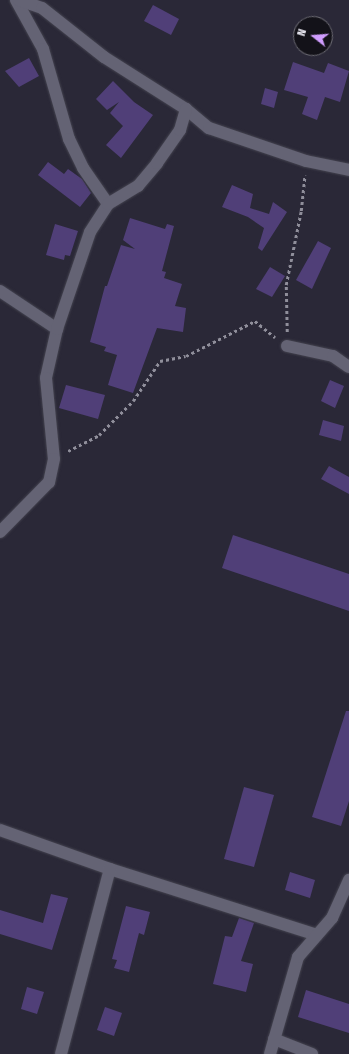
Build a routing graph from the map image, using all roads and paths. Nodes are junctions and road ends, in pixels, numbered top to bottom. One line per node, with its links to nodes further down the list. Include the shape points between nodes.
1 (18, 0): 2 (street, via 42,8 104,57); 5 (street, via 43,49 68,139 83,168)
2 (186, 109): 3 (street, via 209,128); 5 (street, via 180,130 157,163 138,186)
3 (306, 161): 4 (street); 8 (path, via 301,211 286,285)
4 (349, 170)
5 (108, 204): 7 (street, via 90,232)
6 (0, 290): 7 (street)
7 (57, 328): 10 (street, via 46,378)
8 (287, 346): 9 (street, via 333,356); 10 (path, via 255,321 186,356 160,361 133,400 99,435)
9 (349, 367)
10 (54, 459): 11 (street, via 49,482)
11 (0, 532)
12 (0, 830): 13 (street)
13 (110, 869): 15 (street); 17 (street)
14 (349, 880): 15 (street, via 332,918)
15 (317, 935): 16 (street, via 298,957)
16 (274, 1039): 18 (street); 19 (street)
17 (61, 1054)
18 (270, 1054)
19 (312, 1054)

